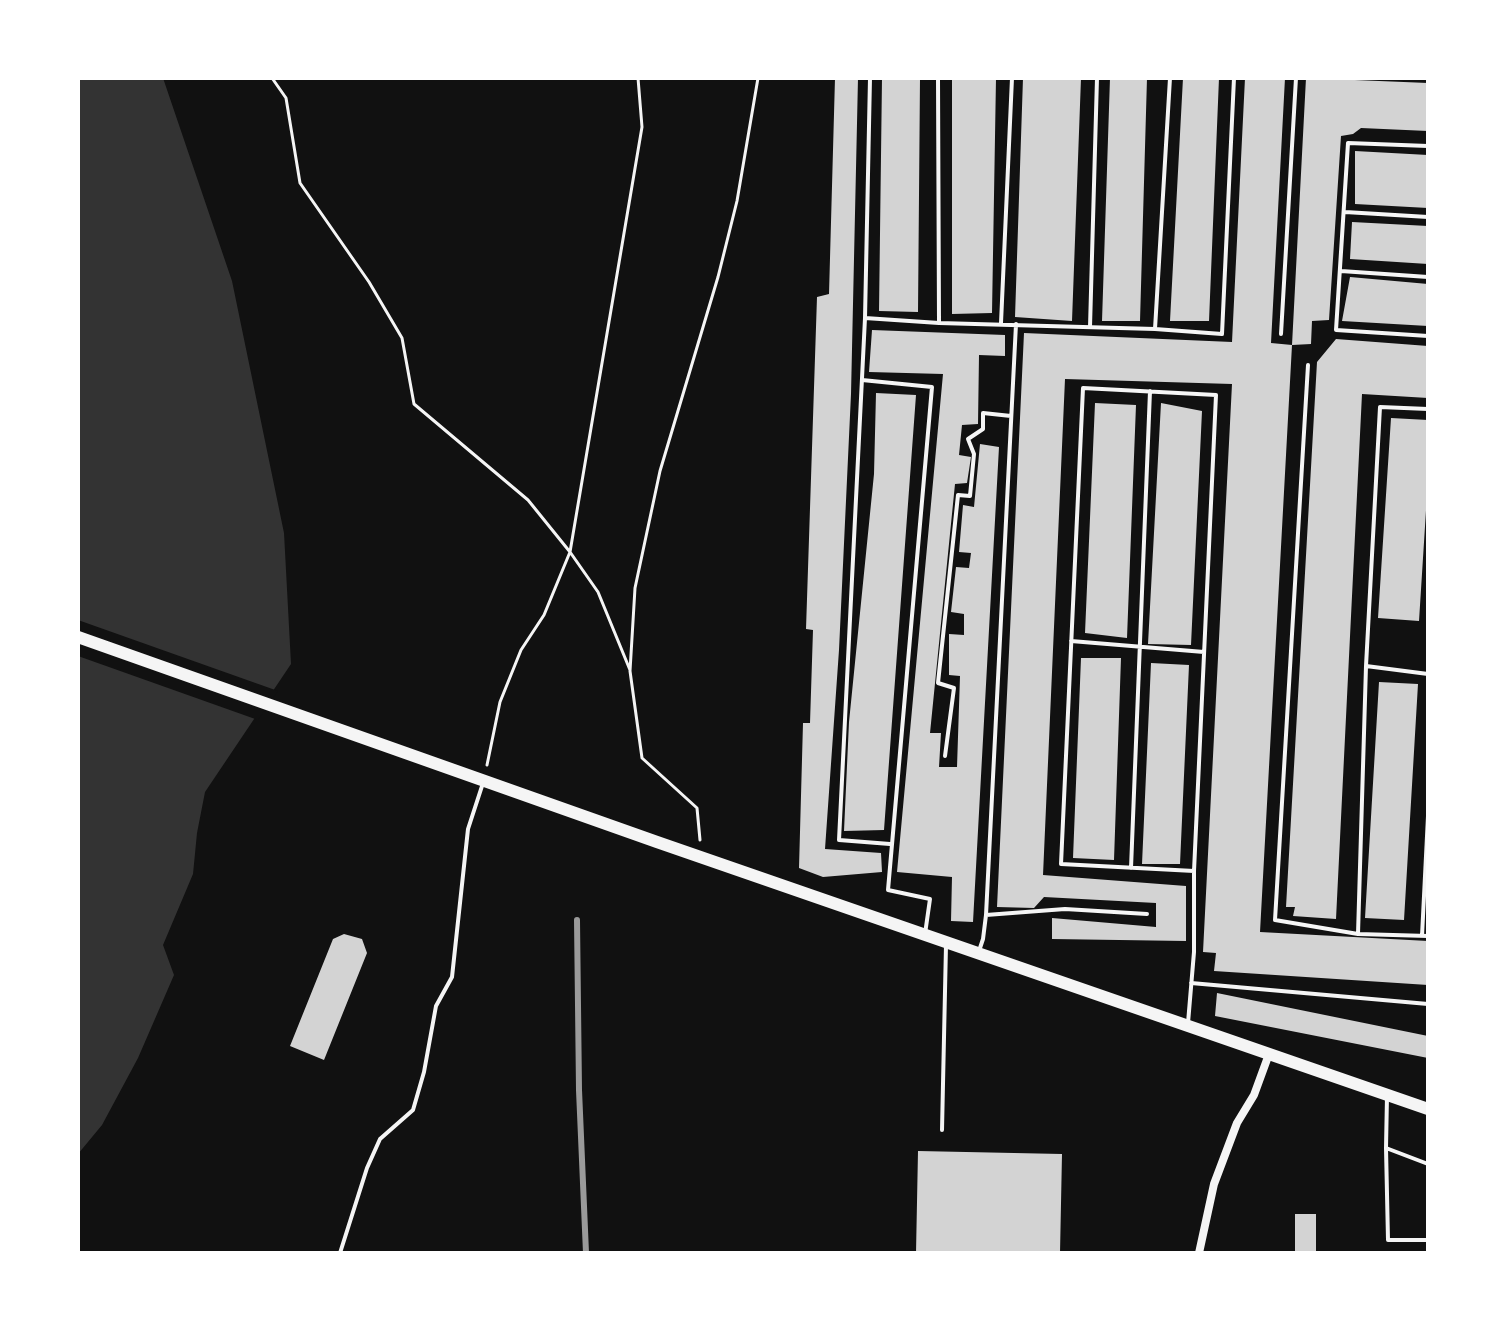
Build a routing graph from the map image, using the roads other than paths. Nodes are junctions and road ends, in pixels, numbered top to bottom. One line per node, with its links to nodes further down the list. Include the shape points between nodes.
1 (870, 78): 13 (lane)
2 (938, 78): 14 (lane)
3 (1012, 78): 15 (lane)
4 (1097, 78): 17 (lane)
5 (1170, 78): 18 (lane)
6 (1234, 78): 18 (lane, via 1222,334)
7 (1296, 78): 19 (lane)
8 (1428, 146): 9 (lane, via 1348,143)
9 (1345, 212): 10 (lane); 11 (lane)
10 (1428, 217)
11 (1341, 271): 12 (lane); 20 (lane, via 1336,330)
12 (1428, 277)
13 (865, 318): 14 (lane); 22 (lane)
14 (939, 323): 15 (lane)
15 (1001, 324): 16 (lane)
16 (1016, 324): 17 (lane); 25 (lane)
17 (1090, 327): 18 (lane)
18 (1155, 329)
19 (1281, 334)
20 (1428, 336)
21 (1308, 365): 40 (lane, via 1275,920)
22 (862, 380): 35 (lane, via 839,840); 35 (lane, via 932,387)
23 (1150, 391): 27 (lane, via 1083,388); 28 (lane); 29 (lane, via 1216,395)
24 (1428, 409): 30 (lane, via 1380,407)
25 (1011, 416): 32 (lane, via 983,413 983,429 968,439 974,454 970,496 958,495 938,683 954,688); 39 (lane)
26 (78, 637): 33 (main road)
27 (1071, 641): 28 (lane); 36 (lane, via 1061,864)
28 (1139, 649): 29 (lane); 36 (lane)
29 (1204, 652): 37 (lane)
30 (1366, 666): 31 (lane); 40 (lane)
31 (1428, 674)
32 (945, 756)
33 (484, 781): 41 (main road); 55 (lane, via 468,829 452,977 436,1006 413,1110 380,1139)
34 (1428, 816): 42 (lane)
35 (890, 844): 41 (lane, via 888,890 930,899)
36 (1131, 868): 37 (lane)
37 (1194, 871): 45 (lane)
38 (1147, 914): 39 (lane, via 1065,909)
39 (986, 915): 44 (lane)
40 (1358, 934): 42 (lane)
41 (925, 935): 43 (main road)
42 (1425, 936)
43 (947, 942): 44 (main road); 51 (lane)
44 (978, 954): 47 (main road)
45 (1191, 983): 46 (lane); 47 (lane)
46 (1428, 1004)
47 (1187, 1026): 48 (main road)
48 (1269, 1054): 49 (main road); 56 (street, via 1214,1184)
49 (1387, 1094): 50 (main road); 52 (lane)
50 (1428, 1109)
51 (942, 1130)
52 (1386, 1148): 53 (lane); 54 (lane, via 1388,1240)
53 (1428, 1164)
54 (1428, 1240)
55 (340, 1253)
56 (1199, 1253)

